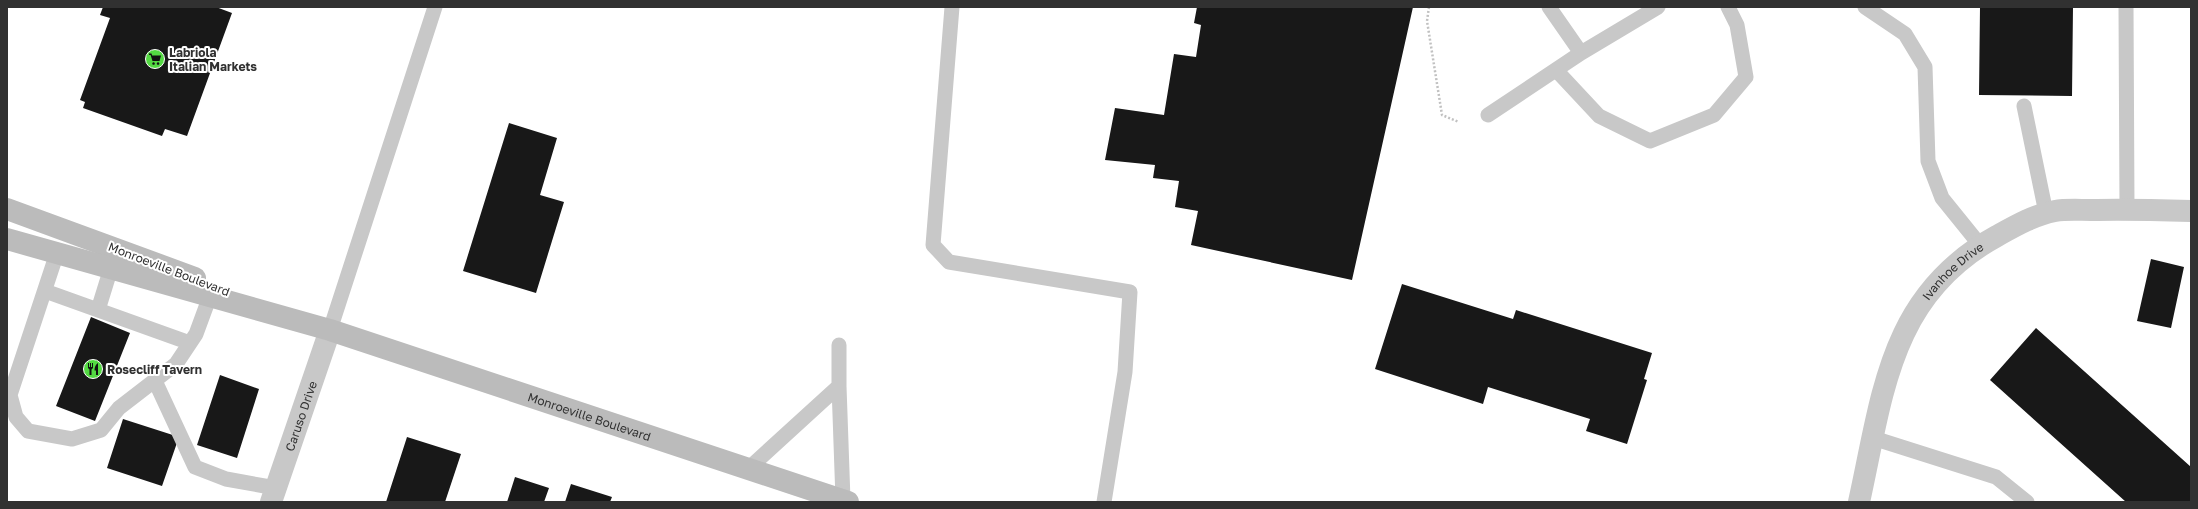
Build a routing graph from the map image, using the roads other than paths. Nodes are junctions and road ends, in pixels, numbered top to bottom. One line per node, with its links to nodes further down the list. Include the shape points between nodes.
1 (435, 7): 23 (lane)
2 (952, 7): 32 (lane, via 932,245 949,262 1130,292 1125,372)
3 (1549, 7): 8 (lane)
4 (1658, 7): 8 (lane)
5 (1728, 7): 9 (lane, via 1737,25 1746,77 1714,115 1650,141 1599,116)
6 (1865, 7): 17 (lane, via 1905,34 1925,67 1928,161 1942,198)
7 (2126, 7): 13 (lane)
8 (1581, 53): 9 (lane)
9 (1556, 70): 11 (lane)
10 (2024, 106): 15 (lane)
11 (1488, 115)
12 (7, 209): 23 (main road, Monroeville Boulevard)
13 (2127, 209): 14 (street, Ivanhoe Drive); 15 (street, Ivanhoe Drive, via 2055,211)
14 (2191, 211)
15 (2046, 214): 17 (street, Ivanhoe Drive, via 2022,222)
16 (7, 239): 18 (main road, Monroeville Boulevard)
17 (1980, 245): 28 (street, Ivanhoe Drive, via 1951,267 1928,292 1906,325 1887,374)
18 (57, 253): 19 (main road, Monroeville Boulevard); 20 (lane)
19 (111, 268): 21 (main road, Monroeville Boulevard); 22 (lane)
20 (45, 291): 22 (lane); 26 (lane, via 10,396 16,417 28,431 72,440 101,430 120,408)
21 (210, 296): 23 (main road, Monroeville Boulevard); 24 (lane)
22 (98, 310): 24 (lane)
23 (330, 330): 29 (main road, Monroeville Boulevard); 30 (street, Caruso Drive)
24 (190, 343): 26 (lane, via 176,364)
25 (839, 345): 27 (lane)
26 (155, 381): 30 (lane, via 195,467)
27 (839, 386): 29 (lane); 31 (lane)
28 (1873, 438): 33 (street, Ivanhoe Drive); 34 (lane, via 1996,477)
29 (748, 469): 31 (main road, Monroeville Boulevard)
30 (273, 495)
31 (845, 501)
32 (1104, 502)
33 (1859, 502)
34 (2028, 502)

